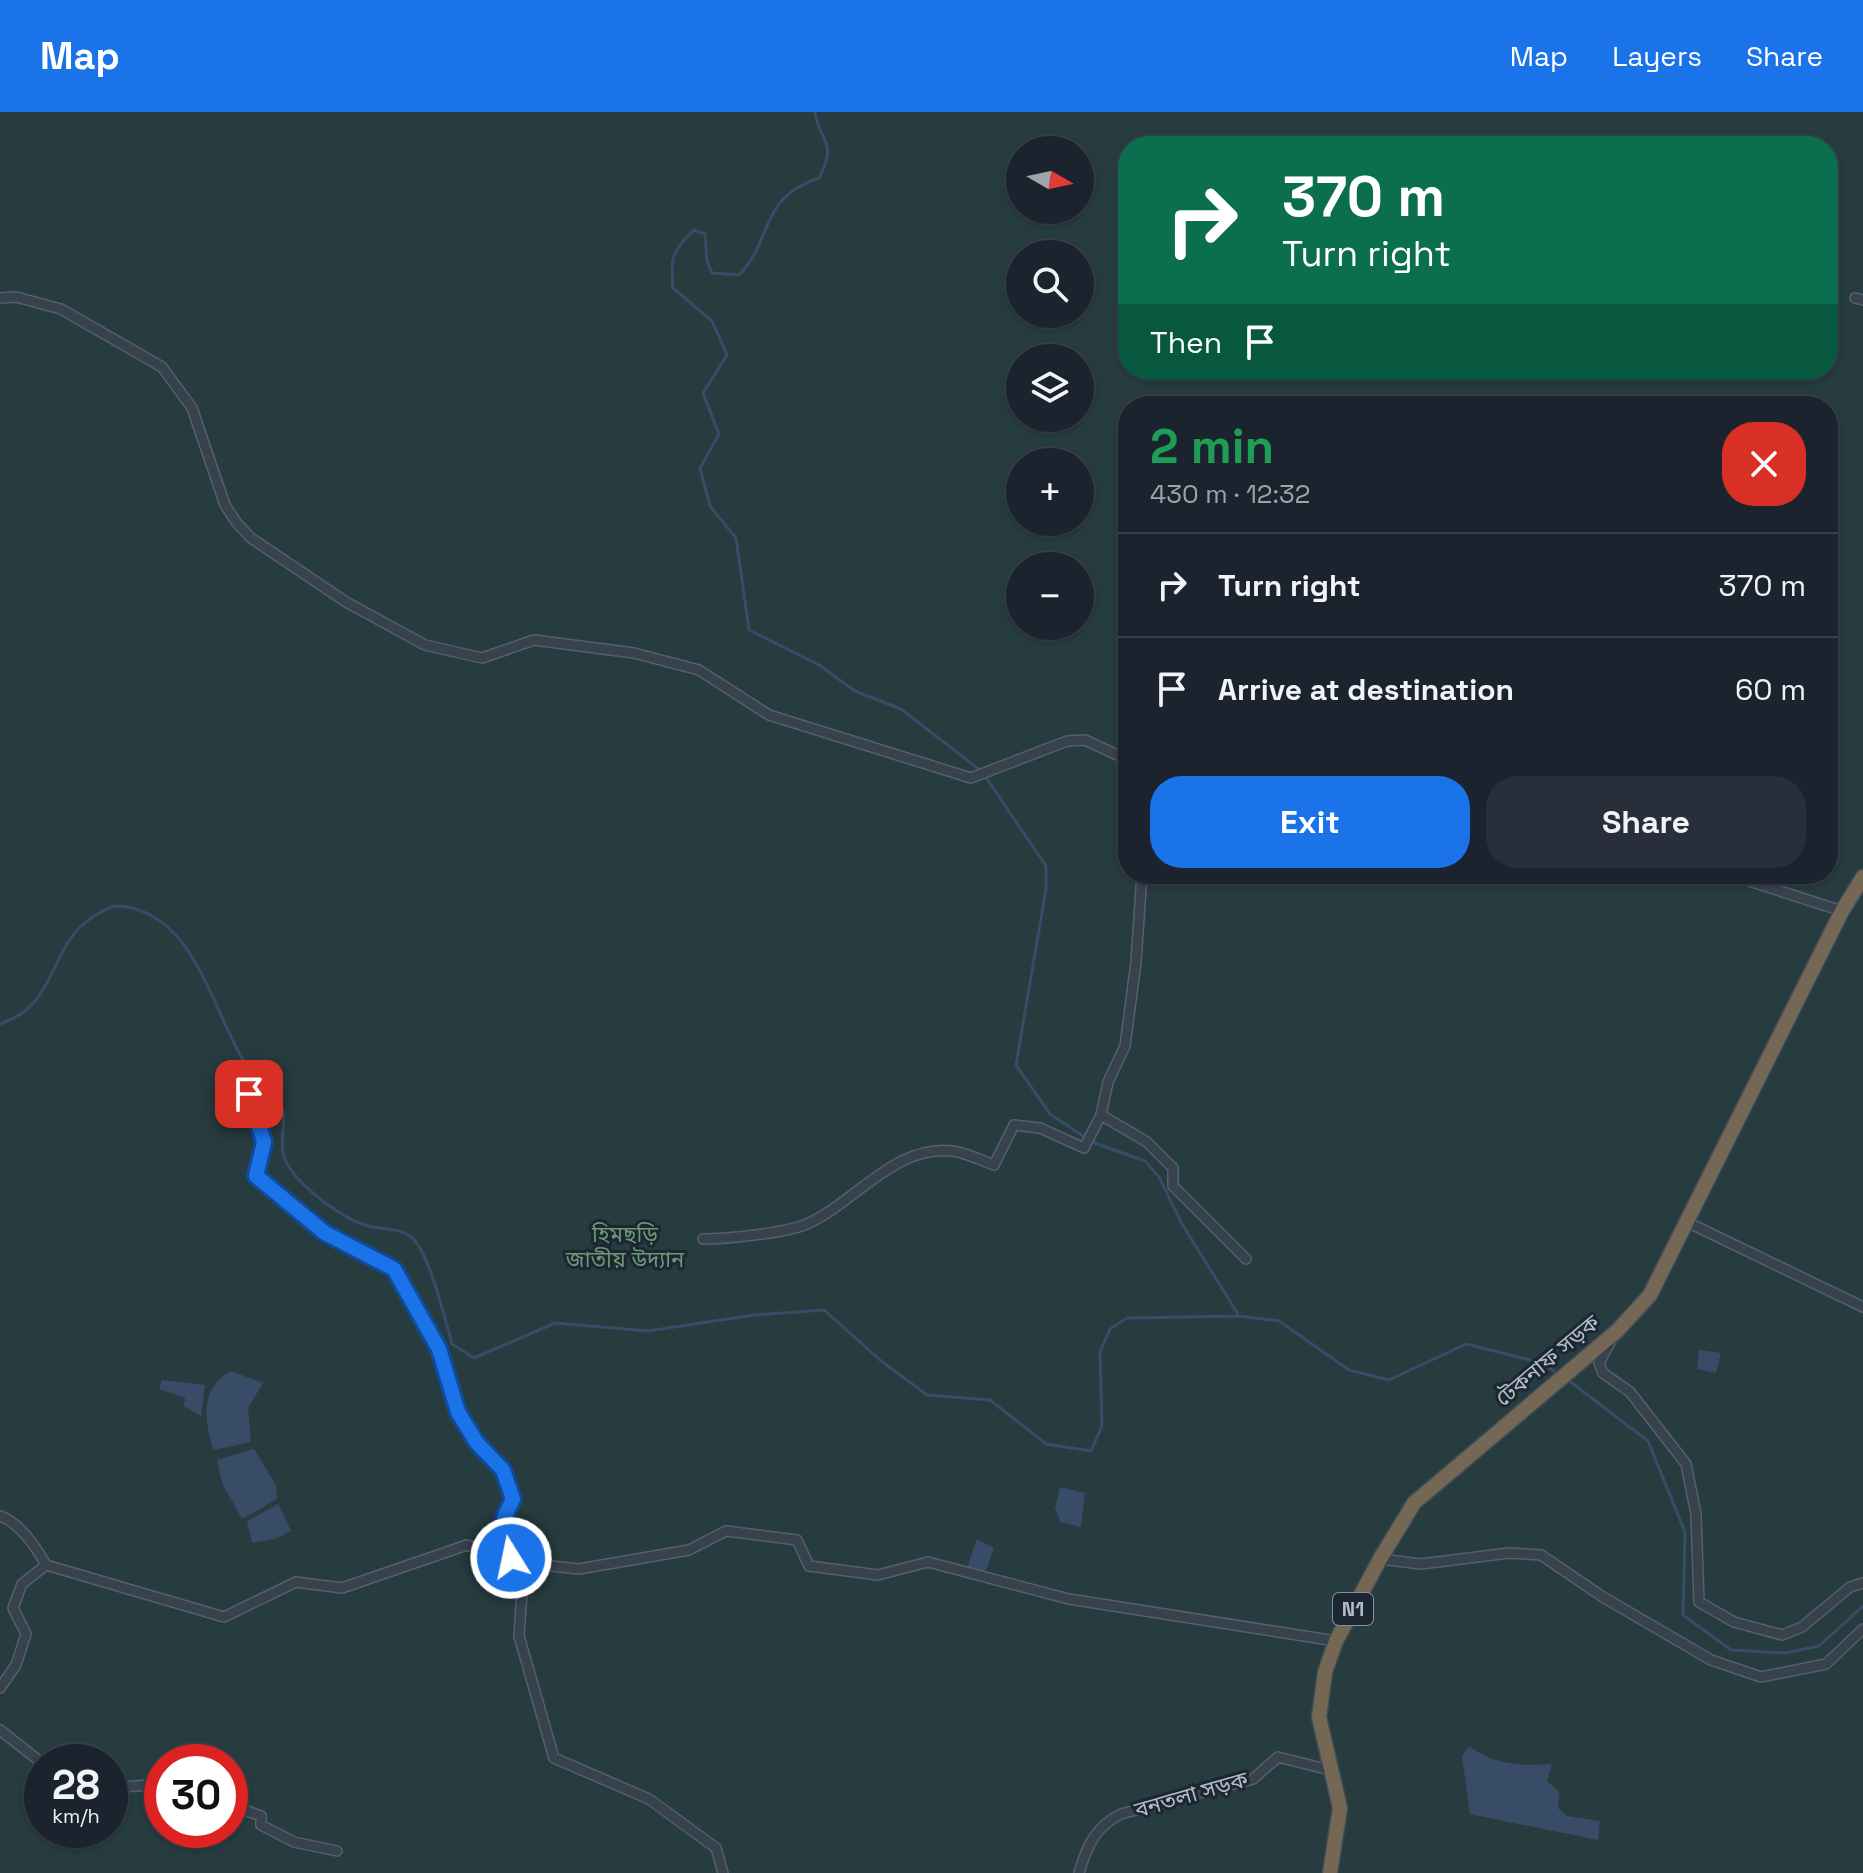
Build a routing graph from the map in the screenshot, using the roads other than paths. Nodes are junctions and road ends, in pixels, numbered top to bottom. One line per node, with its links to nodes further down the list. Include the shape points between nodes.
1 (0, 298): 2 (street, via 61,309 162,367 192,408 225,505 236,522 262,546 346,602 425,645 482,658 534,640 634,653 699,670 769,715 971,778 1067,741 1085,740)
2 (1118, 755)
3 (1863, 877): 6 (highway, টেকনাফ সড়ক / N1)
4 (1141, 884): 8 (street, via 1125,1046 1108,1082)
5 (1758, 884): 6 (street)
6 (1842, 911): 9 (highway, টেকনাফ সড়ক / N1)
7 (249, 1094): 15 (street, via 264,1142 256,1176 325,1233 394,1269 439,1349 458,1412 503,1470 513,1499 504,1518)
8 (1101, 1115): 10 (street, via 1084,1148 1040,1128 1014,1125 994,1165 954,1151 920,1152 900,1160 843,1205 804,1226); 11 (street, via 1147,1142 1173,1168 1173,1186)
9 (1687, 1222): 12 (street); 13 (highway, টেকনাফ সড়ক / N1, via 1650,1295)
10 (703, 1239)
11 (1246, 1259)
12 (1863, 1307)
13 (1617, 1331): 16 (highway, টেকনাফ সড়ক / N1, via 1414,1503); 19 (street, via 1599,1363 1603,1373 1630,1392 1686,1464 1696,1514 1699,1602 1734,1622 1782,1635 1802,1627 1850,1587)
14 (0, 1516): 18 (street, via 19,1529)
15 (511, 1558): 17 (street); 18 (street, via 467,1545 342,1588 296,1582 224,1617)
16 (1380, 1559): 20 (street, via 1421,1564 1509,1553 1541,1555 1711,1660 1761,1677 1826,1664); 21 (highway, টেকনাফ সড়ক / N1)
17 (524, 1563): 21 (street, via 579,1569 689,1550 726,1531 797,1540 809,1566 878,1575 928,1562 1069,1599); 28 (street, via 519,1636 554,1758 649,1799 716,1848)
18 (46, 1565): 22 (street, via 22,1584 13,1608 26,1634 16,1665)
19 (1863, 1583)
20 (1863, 1629)
21 (1336, 1641): 25 (highway, টেকনাফ সড়ক / N1, via 1319,1717)
22 (0, 1688)
23 (0, 1730): 24 (street)
24 (24, 1749)
25 (1330, 1770): 29 (street, বনতলা সড়ক, via 1278,1757 1253,1779 1121,1814 1103,1823 1087,1846); 30 (highway, টেকনাফ সড়ক / N1, via 1340,1808)
26 (248, 1811): 27 (street, via 261,1816 261,1825 294,1842)
27 (337, 1851)
28 (723, 1873)
29 (1079, 1873)
30 (1330, 1873)

